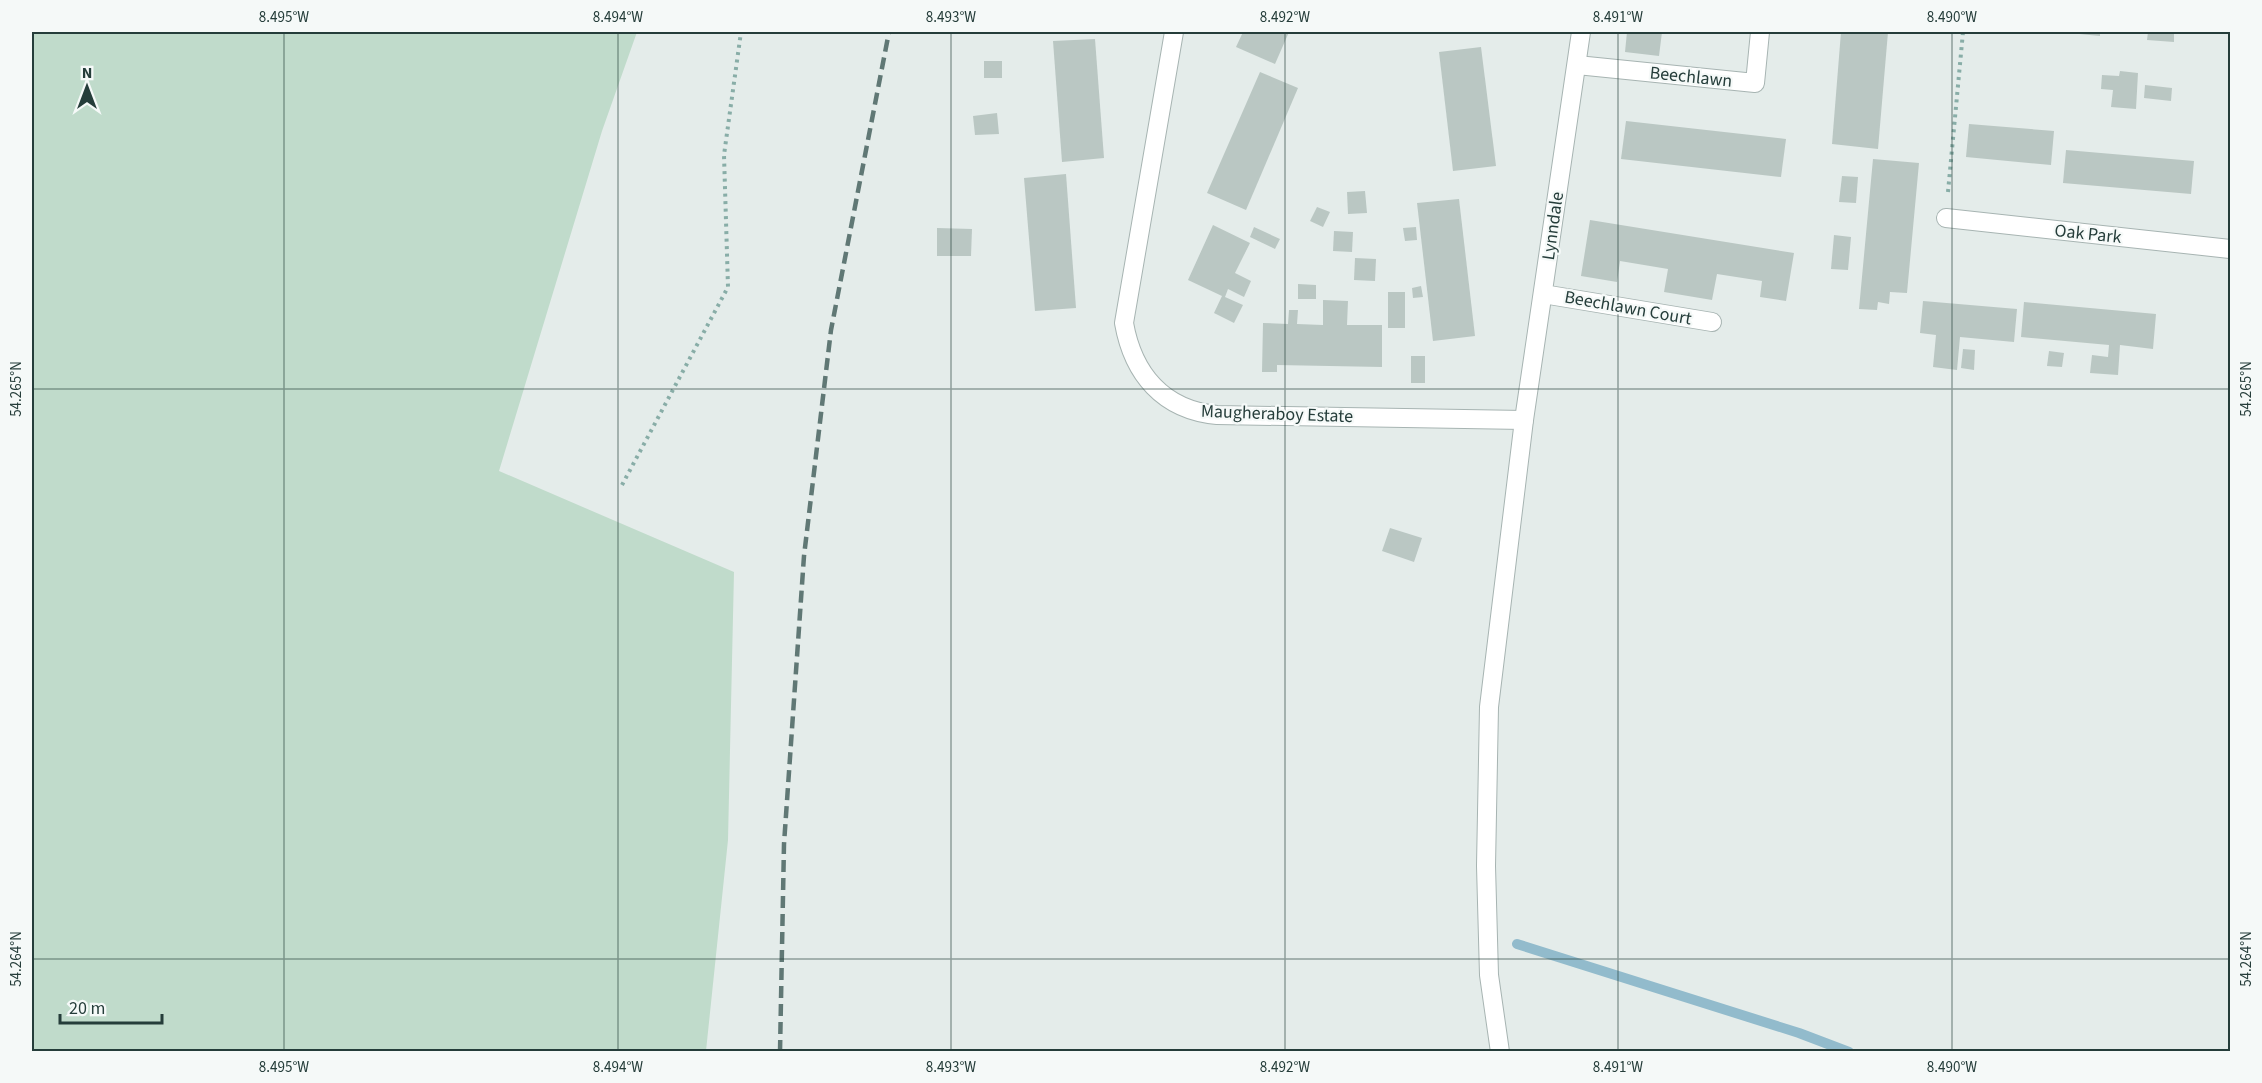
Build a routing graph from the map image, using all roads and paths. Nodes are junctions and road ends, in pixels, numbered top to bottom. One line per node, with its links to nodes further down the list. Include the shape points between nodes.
1 (741, 32): 12 (path, via 724,155 728,287)
2 (1174, 32): 11 (street, Maugheraboy Estate, via 1124,323 1128,345 1150,383 1173,402 1200,414)
3 (1581, 32): 6 (street, Lynndale)
4 (1760, 32): 6 (street, Beechlawn, via 1755,83)
5 (1963, 32): 7 (path)
6 (1576, 65): 9 (street, Lynndale)
7 (1946, 218): 8 (street, Oak Park)
8 (2230, 249)
9 (1543, 294): 10 (street, Beechlawn Court); 11 (street, Lynndale)
10 (1712, 322)
11 (1524, 420): 13 (street, Lynndale, via 1489,707 1489,975)
12 (622, 485)
13 (1500, 1052)

